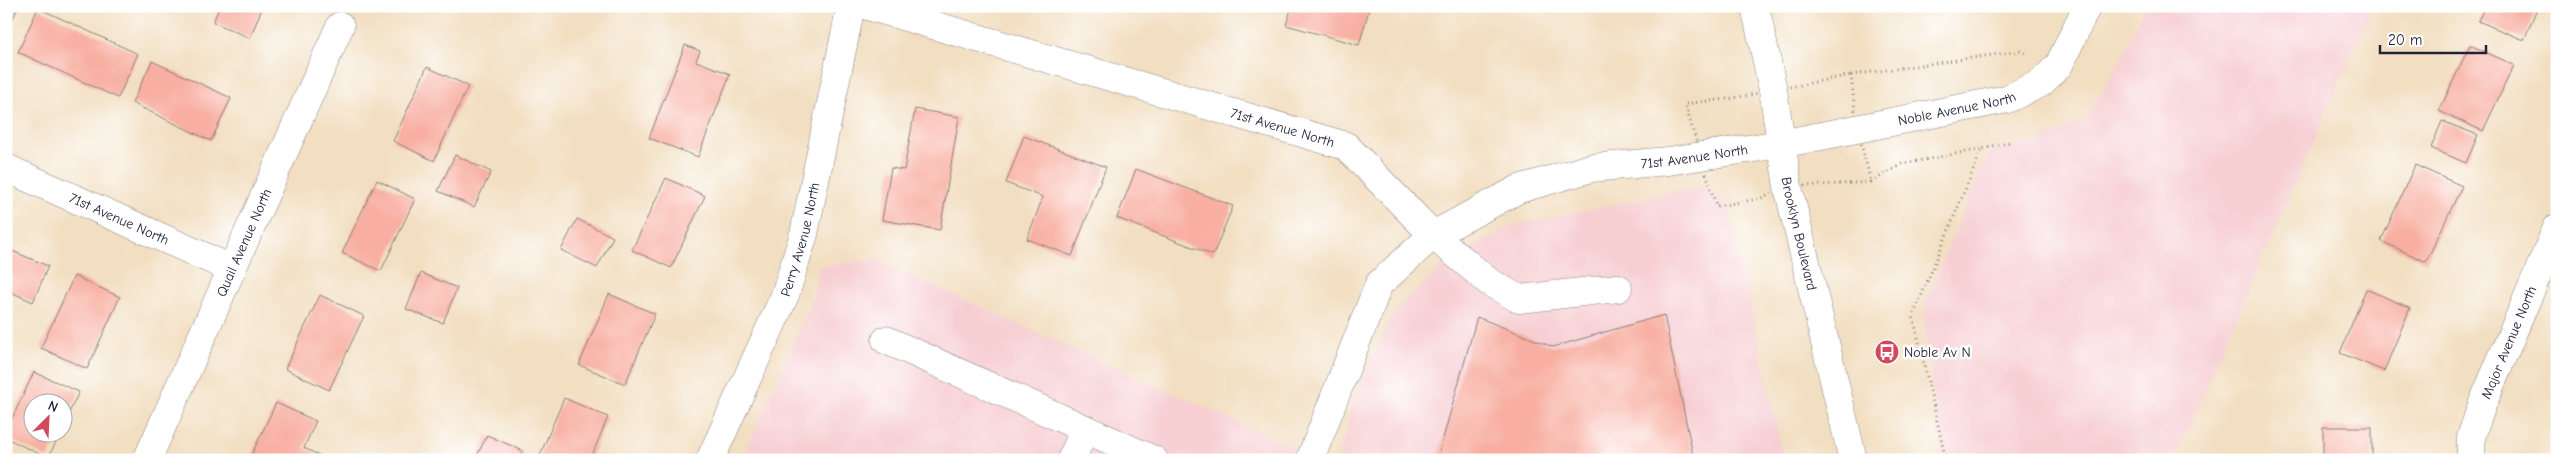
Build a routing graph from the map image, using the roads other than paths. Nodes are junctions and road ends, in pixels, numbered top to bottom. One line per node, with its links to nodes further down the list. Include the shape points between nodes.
1 (851, 6): 15 (street, Perry Avenue North, via 804,234 785,294)
2 (868, 6): 9 (street, 71st Avenue North, via 1346,146)
3 (1755, 6): 6 (street, Brooklyn Boulevard)
4 (2087, 6): 6 (street, Noble Avenue North, via 2059,64 2041,83 2006,99)
5 (340, 26): 10 (street, Quail Avenue North)
6 (1781, 144): 9 (street, 71st Avenue North, via 1668,161 1591,168 1519,189); 19 (street, Brooklyn Boulevard, via 1788,187)
7 (6, 168): 10 (street, 71st Avenue North)
8 (2557, 228): 20 (street, Major Avenue North, via 2482,405 2471,437)
9 (1433, 235): 11 (street, via 1489,282 1519,299); 18 (street, via 1379,284)
10 (232, 269): 14 (street, Quail Avenue North)
11 (1618, 288)
12 (886, 340): 13 (street)
13 (1085, 430): 16 (street); 17 (street)
14 (147, 460)
15 (710, 460)
16 (1071, 460)
17 (1154, 460)
18 (1310, 460)
19 (1853, 460)
20 (2470, 460)

